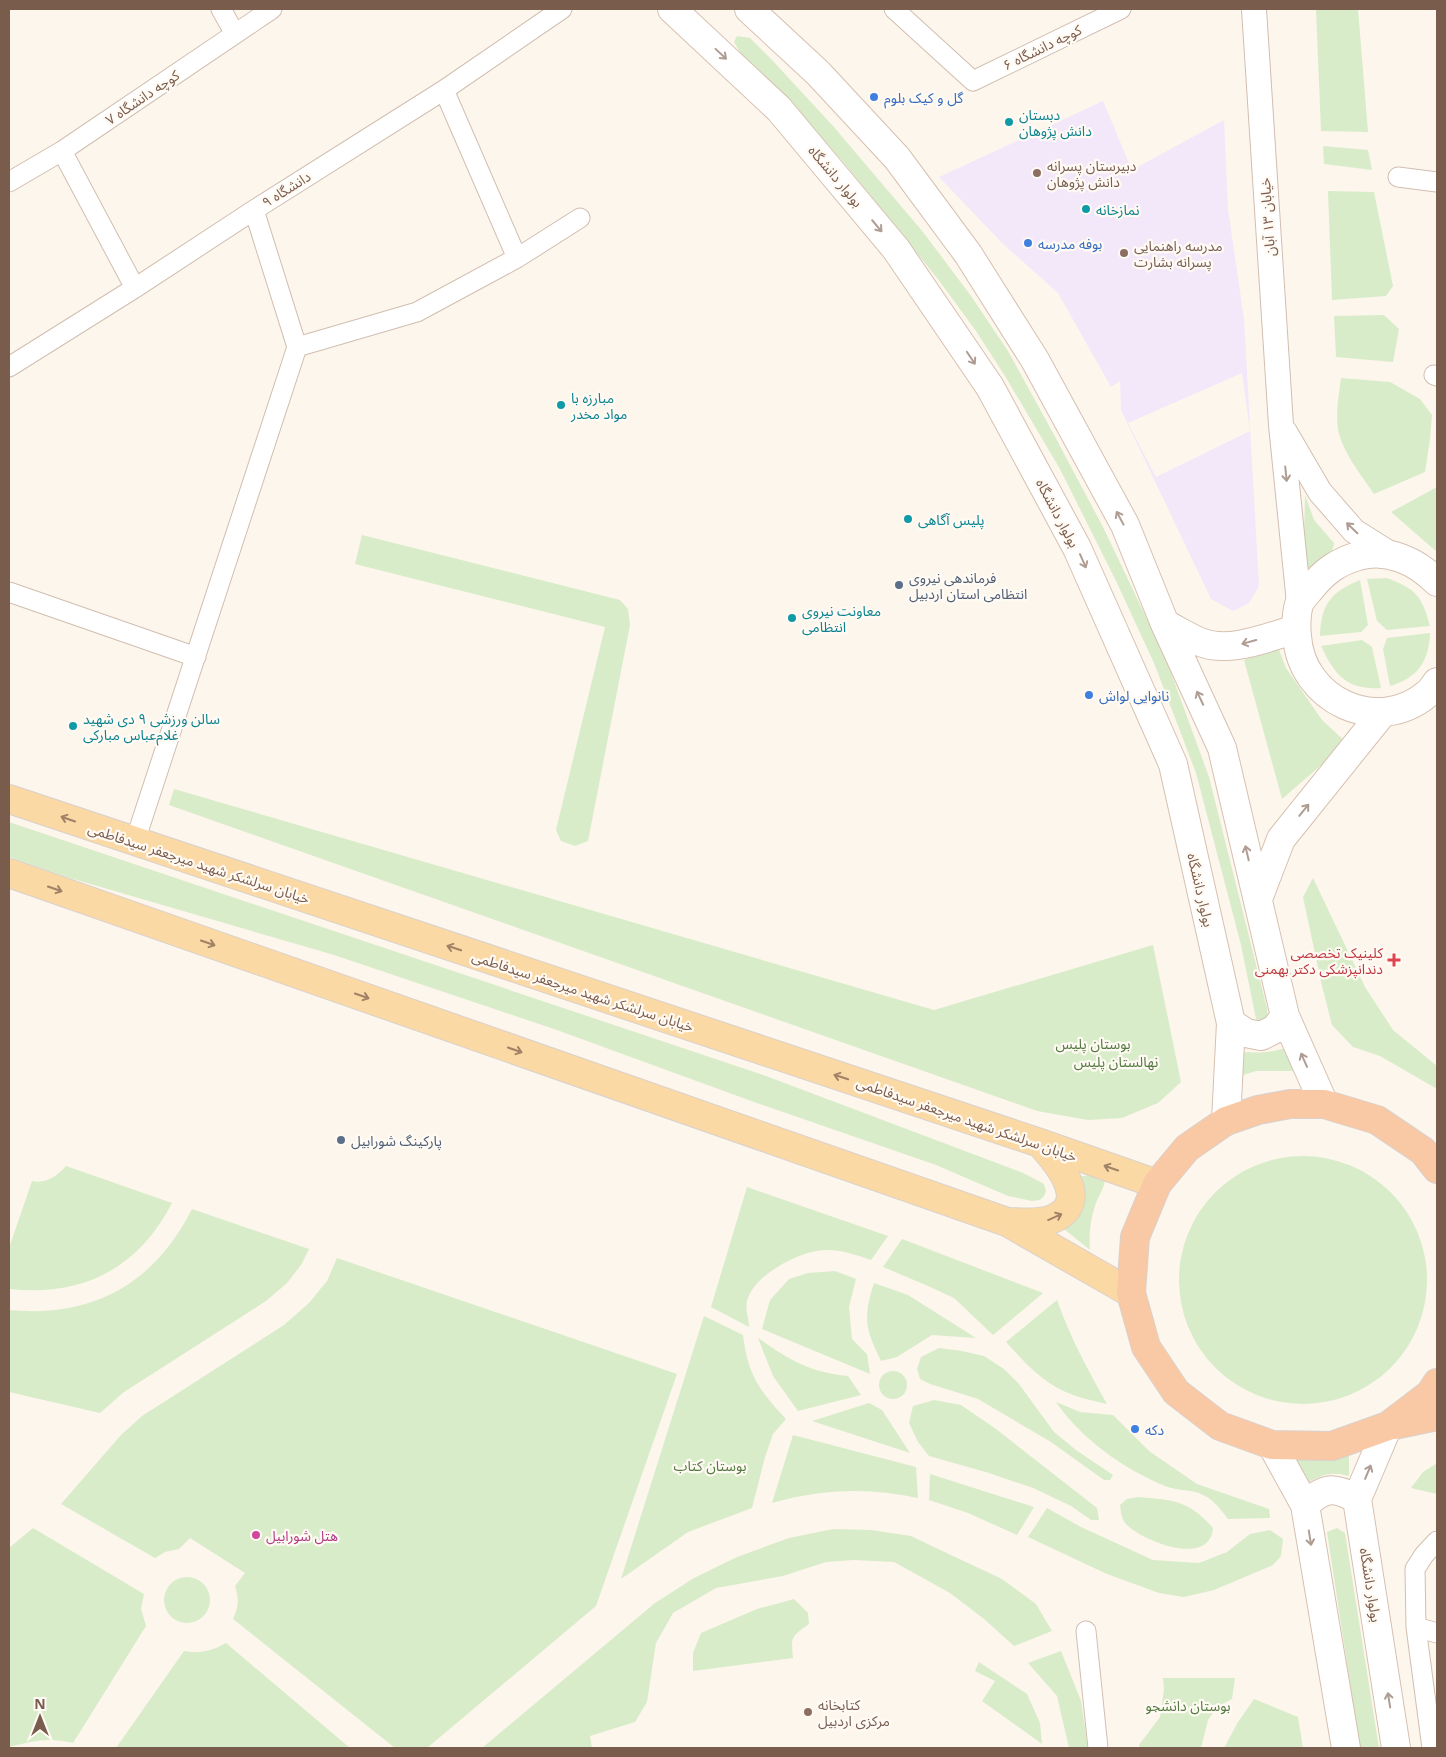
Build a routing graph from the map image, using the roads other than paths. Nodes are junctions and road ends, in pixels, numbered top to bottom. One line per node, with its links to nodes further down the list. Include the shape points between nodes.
1 (221, 9): 9 (street)
2 (272, 9): 9 (street, کوچه دانشگاه ۷)
3 (562, 9): 10 (street, دانشگاه ۹)
4 (749, 9): 26 (main road, one-way to 4, via 1125,525 1035,360 968,254 897,158 818,73)
5 (894, 9): 7 (street, کوچه دانشگاه ۶, via 972,81)
6 (1254, 9): 21 (street, خیابان ۱۳ آبان)
7 (1114, 10)
8 (689, 14): 36 (main road, بولوار دانشگاه, one-way to 36, via 779,109 896,249 995,395 1078,548 1173,764)
9 (235, 34): 11 (street, کوچه دانشگاه ۷)
10 (444, 90): 15 (street, دانشگاه ۹); 17 (street)
11 (62, 151): 13 (street, کوچه دانشگاه ۷); 18 (street)
12 (1398, 176): 14 (street)
13 (9, 182)
14 (1437, 182)
15 (254, 210): 18 (street, دانشگاه ۹); 19 (street)
16 (580, 218): 17 (street)
17 (517, 258): 19 (street, via 418,312)
18 (135, 288): 20 (street, دانشگاه ۹)
19 (297, 348): 27 (street)
20 (9, 367)
21 (1281, 425): 22 (street, خیابان ۱۳ آبان, one-way to 21, via 1354,531 1320,492); 25 (street, خیابان ۱۳ آبان, one-way to 25)
22 (1392, 555): 23 (main road, via 1410,561); 25 (main road, via 1368,554 1343,560 1322,574)
23 (1437, 582)
24 (9, 592): 27 (street)
25 (1298, 616): 26 (main road, one-way to 26, via 1238,645 1202,643); 29 (main road, via 1297,642 1304,666 1317,686 1336,701 1358,710)
26 (1165, 624): 34 (main road, one-way to 26, via 1222,748)
27 (196, 657): 32 (street)
28 (1437, 682): 29 (main road, via 1427,694)
29 (1394, 709): 30 (main road); 34 (main road, one-way to 29, via 1280,838)
30 (1437, 711)
31 (9, 799): 32 (main road, خیابان سرلشکر شهید میرجعفر سیدفاطمی, one-way to 31)
32 (135, 841): 39 (main road, خیابان سرلشکر شهید میرجعفر سیدفاطمی, one-way to 32)
33 (9, 873): 42 (main road, one-way to 42)
34 (1258, 899): 35 (main road)
35 (1285, 1016): 36 (main road, via 1275,1029 1261,1036 1246,1033); 37 (main road, one-way to 35)
36 (1231, 1023): 38 (main road, بولوار دانشگاه)
37 (1324, 1104): 38 (highway, via 1290,1104); 40 (highway, via 1377,1120 1423,1151)
38 (1226, 1121): 41 (highway, via 1187,1148)
39 (1040, 1143): 41 (main road, خیابان سرلشکر شهید میرجعفر سیدفاطمی, one-way to 39); 42 (main road, one-way to 39, via 1048,1220 1065,1212 1069,1206 1070,1193 1062,1169)
40 (1437, 1169)
41 (1156, 1184): 43 (highway, via 1135,1237)
42 (1007, 1222): 43 (main road)
43 (1131, 1293): 47 (highway, via 1146,1347 1176,1392 1220,1426)
44 (1437, 1383): 46 (highway, via 1430,1394)
45 (1437, 1416): 46 (highway)
46 (1388, 1426): 47 (highway, via 1332,1446); 48 (main road, one-way to 46)
47 (1272, 1445): 49 (main road)
48 (1357, 1499): 49 (main road, via 1344,1491 1329,1489 1316,1494); 56 (main road, بولوار دانشگاه, one-way to 48)
49 (1305, 1505): 55 (main road, one-way to 55)
50 (1437, 1541): 51 (street, via 1415,1570)
51 (1416, 1627): 53 (street); 57 (street)
52 (1086, 1631): 54 (street)
53 (1437, 1633)
54 (1098, 1748)
55 (1346, 1748)
56 (1396, 1748)
57 (1432, 1748)

